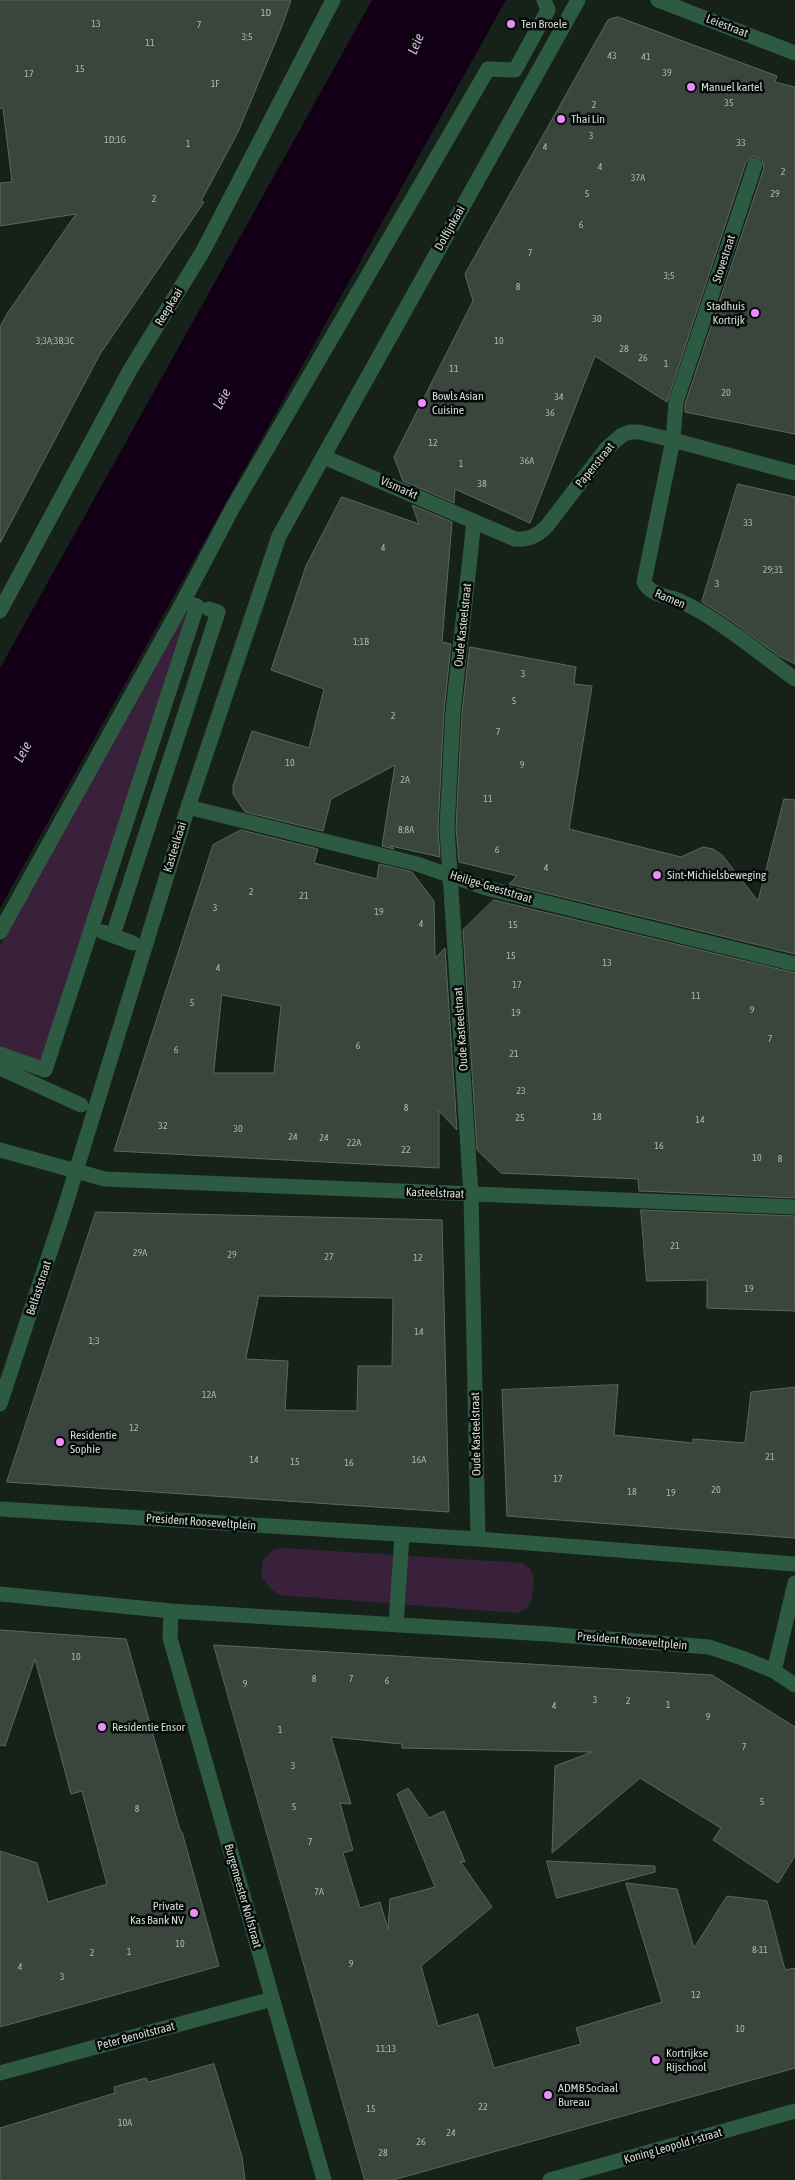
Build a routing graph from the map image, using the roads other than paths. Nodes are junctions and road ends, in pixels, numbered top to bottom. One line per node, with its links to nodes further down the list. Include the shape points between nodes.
1 (333, 0): 12 (street, Reepkaai, via 203,252 130,370)
2 (544, 0): 11 (street, via 548,10 515,70 488,69 232,509)
3 (578, 0): 8 (street, Dolfijnkaai)
4 (658, 0): 5 (street, Leiestraat)
5 (795, 53)
6 (755, 165): 7 (street, Stovestraat, via 676,402)
7 (673, 440): 9 (street, Papenstraat); 10 (street, Papenstraat, via 639,432 622,435 606,449 547,526 532,538 515,539); 13 (street, Ramen, via 644,584 705,616)
8 (324, 457): 10 (street, Vismarkt); 14 (street, Kasteelkaai, via 279,536)
9 (795, 472)
10 (474, 521): 15 (street, Oude Kasteelstraat, via 453,712 446,828)
11 (198, 606): 16 (street); 16 (street, via 218,612); 17 (street)
12 (0, 611)
13 (795, 679)
14 (188, 807): 15 (street, Heilige-Geeststraat); 24 (street, Kasteelkaai)
15 (451, 875): 19 (street, Heilige-Geeststraat, via 486,888); 25 (street, Oude Kasteelstraat)
16 (101, 931): 18 (street); 20 (street, via 46,1070)
17 (0, 932)
18 (133, 943)
19 (795, 964)
20 (0, 1054)
21 (0, 1068): 22 (street)
22 (81, 1105)
23 (0, 1150): 24 (street)
24 (75, 1172): 25 (street, Kasteelstraat, via 105,1180); 27 (street, Belfaststraat)
25 (471, 1195): 26 (street, Kasteelstraat); 30 (street, Oude Kasteelstraat)
26 (795, 1207)
27 (0, 1404)
28 (0, 1509): 29 (street, President Rooseveltplein)
29 (402, 1535): 30 (street, President Rooseveltplein); 35 (street)
30 (478, 1539): 31 (street, President Rooseveltplein)
31 (795, 1564)
32 (795, 1583): 36 (street)
33 (0, 1594): 34 (street, President Rooseveltplein)
34 (171, 1611): 35 (street, President Rooseveltplein); 38 (street, Burgemeester Nolfstraat, via 170,1638)
35 (396, 1625): 36 (street, President Rooseveltplein, via 709,1647)
36 (774, 1671): 37 (street, President Rooseveltplein)
37 (795, 1685)
38 (272, 1999): 39 (street, Peter Benoitstraat); 41 (street, Burgemeester Nolfstraat)
39 (0, 2073)
40 (795, 2111): 42 (street, Koning Leopold I-straat)
41 (324, 2180)
42 (550, 2180)

